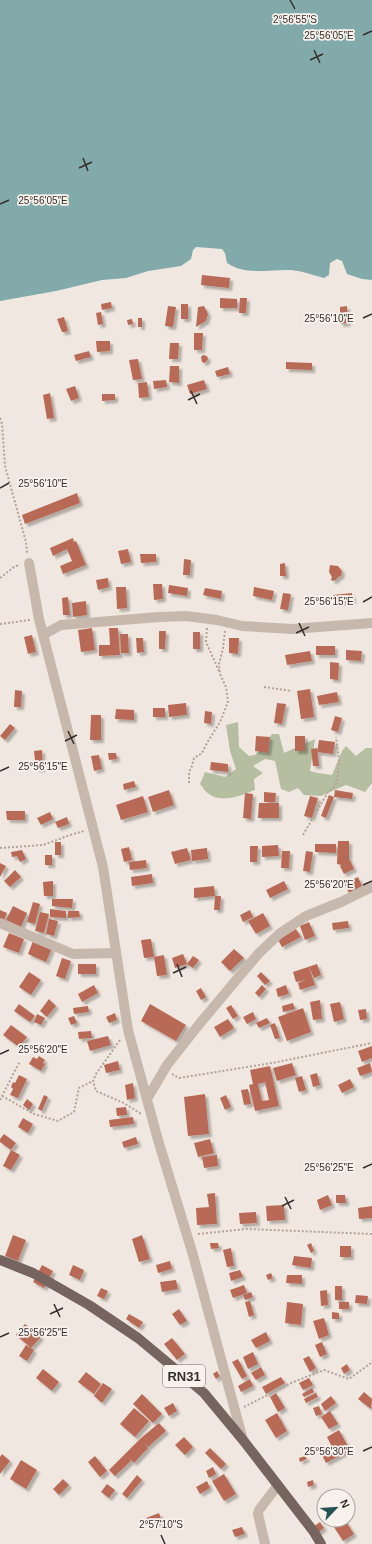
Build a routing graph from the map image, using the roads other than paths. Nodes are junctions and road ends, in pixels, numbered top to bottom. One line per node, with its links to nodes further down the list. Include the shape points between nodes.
1 (29, 563): 3 (street)
2 (372, 623): 3 (street, via 292,629 242,626 186,616 78,623 56,626)
3 (43, 635): 6 (street, via 106,881)
4 (372, 887): 7 (street, via 306,916 279,934 200,1022 164,1070)
5 (0, 923): 6 (street, via 73,954)
6 (116, 953): 7 (street, via 128,1030)
7 (147, 1100): 9 (street)
8 (0, 1260): 9 (main road, RN31, via 33,1273 89,1305 138,1338 204,1392)
9 (243, 1440): 10 (main road, RN31)
10 (278, 1485): 11 (street, via 260,1507 258,1514); 12 (main road, RN31)
11 (265, 1544)
12 (321, 1544)

